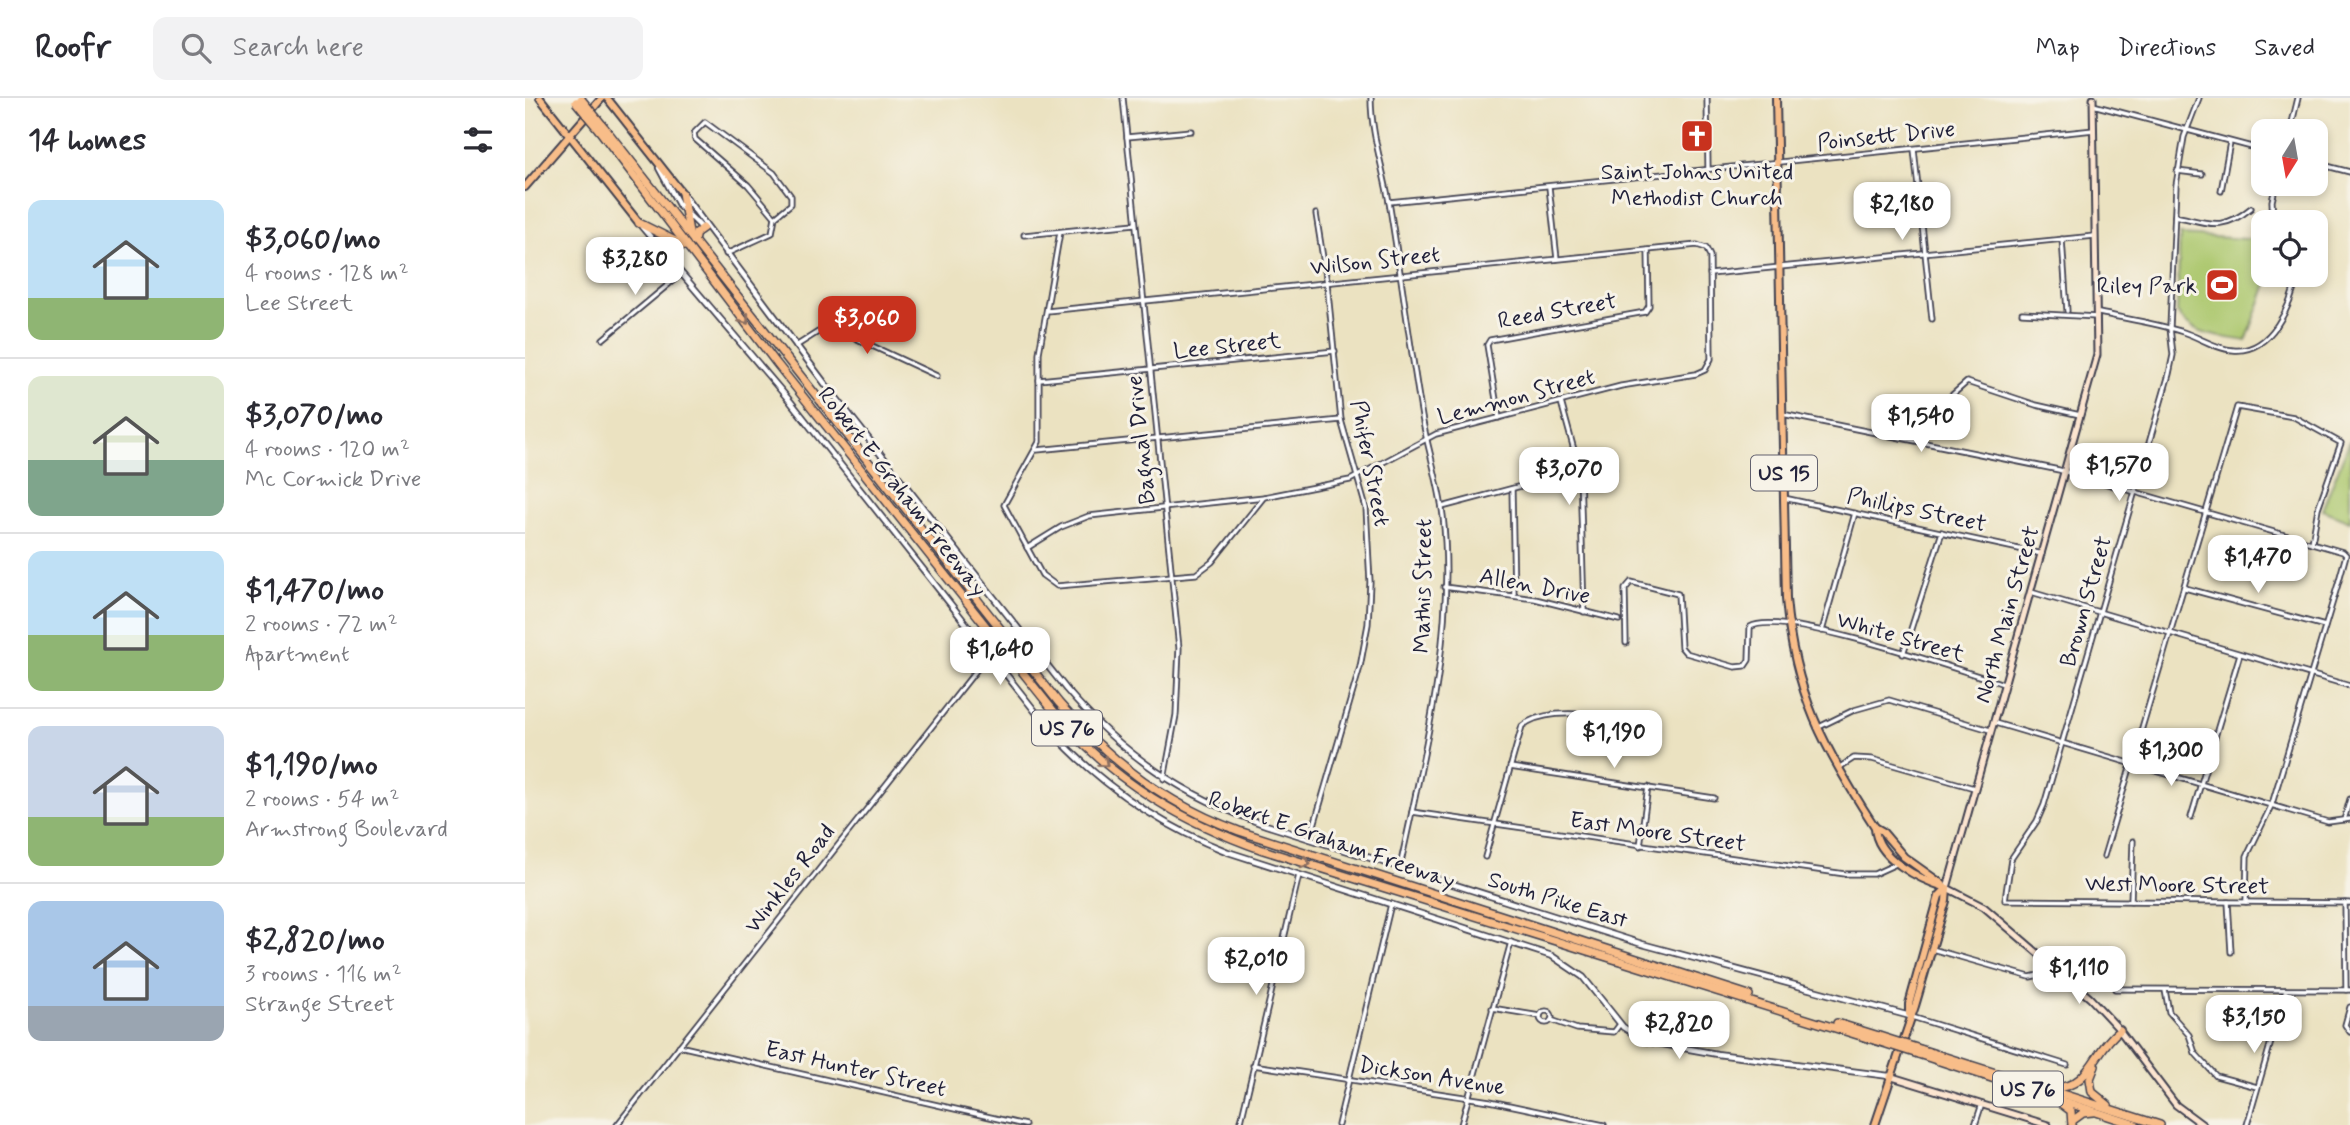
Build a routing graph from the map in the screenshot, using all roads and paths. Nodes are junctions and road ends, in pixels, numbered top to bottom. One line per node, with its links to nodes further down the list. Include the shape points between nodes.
1 (540, 98): 15 (main road)
2 (605, 98): 15 (main road); 20 (main road, South Pike East)
3 (1123, 98): 16 (street, Bagnal Drive)
4 (1371, 98): 31 (street, Mathis Street)
5 (1707, 98): 23 (street)
6 (1776, 98): 21 (main road, US 15)
7 (2199, 98): 13 (street, Brown Street)
8 (2298, 98): 11 (street)
9 (578, 99): 44 (highway, Robert E Graham Freeway / US 76, bridge)
10 (2093, 101): 12 (main road, North Main Street); 13 (street)
11 (2293, 119)
12 (2094, 130): 19 (street, Poinsett Drive); 42 (main road, North Main Street)
13 (2187, 130): 17 (street); 24 (street, Brown Street)
14 (1191, 131): 16 (street)
15 (569, 136): 27 (main road); 37 (main road)
16 (1127, 137): 38 (street, Bagnal Drive)
17 (2230, 142): 18 (street); 29 (street)
18 (2251, 147)
19 (1915, 149): 21 (street, Poinsett Drive); 46 (street)
20 (656, 161): 30 (main road, South Pike East); 33 (street, South Pike East)
21 (1777, 163): 23 (street, Poinsett Drive); 50 (main road, US 15)
22 (2328, 166): 25 (street)
23 (1708, 170): 28 (street, Poinsett Drive)
24 (2178, 170): 26 (street); 35 (street, Brown Street)
25 (2350, 172)
26 (2202, 174)
27 (525, 187)
28 (1549, 187): 31 (street, Poinsett Drive); 49 (street)
29 (2221, 191)
30 (682, 193): 33 (highway); 39 (street, South Pike East)
31 (1389, 202): 53 (street, Mathis Street)
32 (2251, 208): 35 (street, via 2222,225)
33 (686, 214): 39 (street, South Pike East); 44 (highway)
34 (1316, 214): 54 (street, Phifer Street)
35 (2175, 216): 62 (street, Brown Street)
36 (775, 217): 36 (street, via 748,185 695,139 694,133 705,121 774,173 789,192 791,204); 47 (street, via 772,233)
37 (639, 223): 44 (highway); 48 (street)
38 (1135, 224): 40 (street); 56 (street, Bagnal Drive)
39 (706, 230): 44 (highway, via 696,233); 47 (street, South Pike East)
40 (1060, 232): 41 (street); 57 (street)
41 (1024, 235)
42 (2097, 236): 43 (street); 60 (main road, North Main Street)
43 (2062, 239): 46 (street); 58 (street)
44 (688, 244): 48 (highway, via 672,250); 172 (highway, Robert E Graham Freeway / US 76, bridge, via 1060,719 1096,757 1138,791 1201,827 1263,850)
45 (1648, 250): 49 (street, Wilson Street); 52 (street, Wilson Street, via 1706,248); 72 (street, Reed Street, via 1649,306 1645,312 1490,340 1487,345)
46 (1925, 253): 50 (street); 61 (street)
47 (726, 254): 64 (street, South Pike East)
48 (668, 258): 51 (street)
49 (1557, 259): 53 (street, Wilson Street)
50 (1779, 267): 52 (street); 70 (main road, US 15)
51 (681, 274): 63 (street); 107 (street, via 790,401)
52 (1710, 274): 69 (street, Lemmon Street, via 1712,352 1708,366 1696,374 1628,384)
53 (1399, 275): 54 (street, Wilson Street); 76 (street, Mathis Street)
54 (1327, 283): 56 (street, Wilson Street); 65 (street, Phifer Street)
55 (2293, 287): 62 (street, via 2280,323 2261,342 2247,348 2229,349)
56 (1143, 301): 57 (street, Wilson Street); 66 (street, Bagnal Drive)
57 (1047, 310): 68 (street)
58 (2067, 311)
59 (2022, 313): 60 (street)
60 (2099, 315): 62 (street); 71 (main road, North Main Street, via 2097,355)
61 (1932, 319)
62 (2170, 328): 83 (street, Brown Street, via 2171,364)
63 (603, 339)
64 (796, 346): 67 (street, via 818,332 840,331); 121 (street, South Pike East, via 1084,710)
65 (1335, 351): 66 (street, Lee Street); 73 (street, Phifer Street)
66 (1150, 370): 68 (street, Lee Street); 75 (street, Bagnal Drive)
67 (937, 376)
68 (1039, 380): 77 (street)
69 (1561, 402): 72 (street, Lemmon Street); 79 (street)
70 (1782, 414): 74 (street); 85 (main road, US 15)
71 (2082, 415): 74 (street, via 1967,382 1943,403 1912,400); 80 (main road, North Main Street)
72 (1499, 418): 76 (street, Lemmon Street)
73 (1341, 421): 75 (street); 81 (street, Phifer Street)
74 (1901, 438): 80 (street)
75 (1157, 439): 77 (street); 87 (street, Bagnal Drive)
76 (1427, 439): 81 (street, Lemmon Street); 86 (street, Mathis Street)
77 (1036, 450): 92 (street, via 1004,506)
78 (1614, 469): 79 (street)
79 (1580, 472): 82 (street); 99 (street)
80 (2066, 472): 83 (street); 93 (main road, North Main Street)
81 (1357, 477): 84 (street, Lemmon Street, via 1323,488); 134 (street, Phifer Street, via 1369,527 1368,624 1354,690)
82 (1512, 489): 86 (street); 98 (street)
83 (2135, 492): 89 (street); 100 (street, Brown Street)
84 (1264, 497): 87 (street, Lemmon Street); 94 (street, via 1209,565 1196,574)
85 (1784, 498): 88 (street, Phillips Street); 102 (main road, US 15)
86 (1441, 507): 95 (street, Mathis Street)
87 (1164, 508): 92 (street, Lemmon Street, via 1089,516); 94 (street, Bagnal Drive)
88 (1855, 513): 90 (street, Phillips Street); 104 (street)
89 (2207, 513): 91 (street); 91 (street, via 2237,407 2294,417 2341,443 2318,508); 96 (street)
90 (1942, 532): 93 (street, Phillips Street); 108 (street)
91 (2312, 543): 103 (street, via 2346,555)
92 (1027, 548): 94 (street, via 1045,579 1057,586)
93 (2042, 554): 97 (main road, North Main Street)
94 (1171, 577): 121 (street, Bagnal Drive, via 1179,673)
95 (1444, 587): 98 (street, Allen Drive); 128 (street, Mathis Street, via 1433,706)
96 (2185, 588): 103 (street); 105 (street)
97 (2031, 592): 100 (street); 111 (main road, North Main Street)
98 (1514, 595): 99 (street, Allen Drive)
99 (1584, 612): 101 (street, Allen Drive)
100 (2100, 612): 105 (street); 117 (street, Brown Street)
101 (1619, 620)
102 (1788, 624): 104 (street, White Street); 106 (street, White Street, via 1765,622 1750,627 1749,660 1745,666 1735,667 1686,653 1681,644 1678,594 1631,582 1625,589); 115 (main road, US 15, via 1798,680)
103 (2325, 626): 110 (street)
104 (1822, 631): 108 (street, White Street)
105 (2170, 633): 109 (street); 118 (street)
106 (1626, 643)
107 (990, 653): 141 (street, via 1070,751 1125,798 1201,842); 165 (street, Winkles Road)
108 (1903, 654): 111 (street, White Street)
109 (2239, 654): 110 (street); 122 (street)
110 (2311, 674): 112 (street); 127 (street)
111 (2004, 684): 114 (main road, North Main Street)
112 (2350, 686)
113 (1594, 716): 119 (street, via 1565,714 1529,720 1521,729)
114 (1993, 722): 116 (main road, North Main Street); 117 (street)
115 (1817, 728): 116 (street, via 1889,700); 120 (main road, US 15)
116 (1990, 730): 124 (main road, North Main Street)
117 (2061, 743): 118 (street); 143 (street, Brown Street, via 2041,816 2009,864)
118 (2130, 764): 122 (street); 137 (street)
119 (1510, 767): 123 (street); 132 (street)
120 (1840, 767): 124 (street, via 1854,758 1872,759); 133 (main road, US 15)
121 (1164, 779): 134 (street, South Pike East, via 1215,806)
122 (2201, 783): 127 (street); 129 (street)
123 (1648, 787): 125 (street); 136 (street)
124 (1973, 788): 142 (main road, North Main Street)
125 (1714, 798)
126 (2350, 799): 131 (street)
127 (2272, 804): 131 (street, via 2328,822); 146 (street, via 2247,856)
128 (1412, 812): 132 (street, East Moore Street); 140 (street, Mathis Street)
129 (2191, 817)
130 (2350, 819): 131 (street)
131 (2344, 820)
132 (1494, 824): 136 (street, East Moore Street); 138 (street)
133 (1875, 831): 139 (main road); 142 (main road, via 1882,831 1904,857)
134 (1310, 839): 140 (street, South Pike East)
135 (2133, 841): 144 (street)
136 (1640, 846): 139 (street, East Moore Street, via 1845,874 1874,874)
137 (2103, 856)
138 (1485, 857)
139 (1898, 863): 142 (main road)
140 (1400, 867): 160 (street, South Pike East, via 1642,944)
141 (1299, 875): 148 (street); 167 (street)
142 (1947, 888): 150 (main road); 152 (main road, via 1984,906); 160 (main road, via 1939,896 1909,1004)
143 (2004, 900): 144 (street, West Moore Street)
144 (2131, 901): 145 (street, West Moore Street)
145 (2228, 902): 146 (street, West Moore Street); 151 (street)
146 (2246, 902): 147 (street, West Moore Street)
147 (2347, 903): 156 (street)
148 (1391, 904): 149 (street); 170 (street)
149 (1511, 942): 158 (street); 162 (street, via 1552,956 1576,971)
150 (1932, 949): 152 (street, via 2029,977); 160 (main road)
151 (2231, 952)
152 (2051, 964): 163 (main road)
153 (2115, 989): 154 (street)
154 (2165, 990): 155 (street); 171 (street, via 2169,1012 2216,1076)
155 (2286, 990): 156 (street); 171 (street)
156 (2348, 990)
157 (2350, 1007): 164 (street, via 2345,1025)
158 (1492, 1008): 159 (street); 173 (street)
159 (1540, 1016): 161 (street, via 1543,1023); 161 (street, via 1548,1012)
160 (1910, 1016): 168 (street); 169 (main road)
161 (1551, 1020): 162 (street, via 1577,1030 1614,1032)
162 (1620, 1024): 169 (street, via 1656,1044)
163 (2120, 1030): 166 (highway); 188 (main road, via 2176,1105)
164 (2350, 1032)
165 (679, 1046): 177 (street, Winkles Road); 178 (street, East Hunter Street)
166 (2102, 1049): 172 (highway, via 2077,1083); 175 (highway, via 2090,1079 2092,1092)
167 (1253, 1065): 170 (street, Dickson Avenue); 179 (street)
168 (2067, 1065)
169 (1889, 1076): 174 (main road); 183 (main road)
170 (1348, 1080): 173 (street, Dickson Avenue); 180 (street)
171 (2257, 1087): 189 (street)
172 (2039, 1089): 175 (highway, Robert E Graham Freeway / US 76); 176 (highway, via 2069,1108)
173 (1468, 1098): 181 (street); 182 (street, Dickson Avenue)
174 (1982, 1104): 184 (street); 185 (main road)
175 (2113, 1113): 176 (highway, via 2086,1112); 186 (highway, Robert E Graham Freeway / US 76); 187 (highway, Robert E Graham Freeway / US 76)
176 (2072, 1123)
177 (617, 1125)
178 (1025, 1125)
179 (1240, 1125)
180 (1338, 1125)
181 (1461, 1125)
182 (1604, 1125)
183 (1875, 1125)
184 (1975, 1125)
185 (2048, 1125)
186 (2136, 1125)
187 (2160, 1125)
188 (2203, 1125)
189 (2246, 1125)

